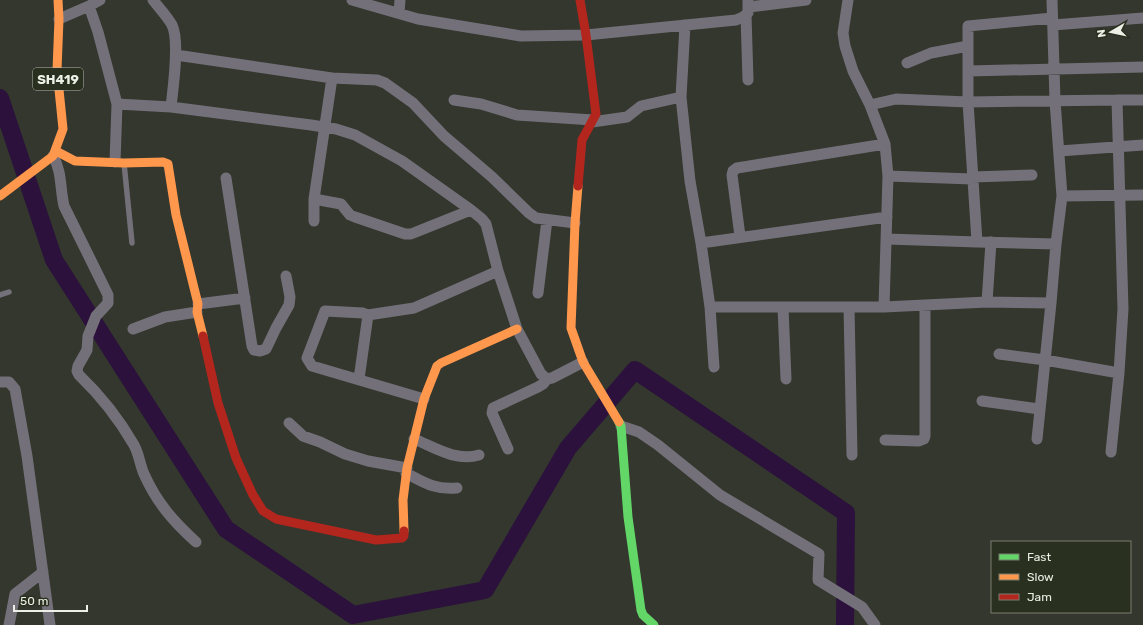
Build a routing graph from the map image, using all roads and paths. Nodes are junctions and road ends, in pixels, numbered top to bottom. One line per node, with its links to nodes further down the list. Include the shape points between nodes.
1 (58, 0): 14 (street, SH419)
2 (100, 0): 10 (street)
3 (153, 0): 19 (street, via 172,25)
4 (352, 0): 12 (street)
5 (400, 0): 12 (street)
6 (580, 0): 17 (street)
7 (806, 0): 11 (street)
8 (848, 0): 33 (street, via 843,32 845,46 853,71)
9 (1052, 0): 15 (street)
10 (89, 6): 14 (street); 32 (street)
11 (748, 7): 16 (street, via 736,20); 25 (street)
12 (399, 13): 17 (street, via 418,19 521,36)
13 (1143, 18): 15 (street)
14 (59, 19): 41 (street, SH419, via 57,70 63,129)
15 (1053, 22): 18 (street, via 968,26); 22 (street)
16 (685, 25): 17 (street); 26 (street)
17 (586, 35): 35 (street, via 596,114)
18 (968, 46): 20 (street, via 931,53); 23 (street)
19 (176, 55): 24 (street); 34 (street)
20 (907, 63)
21 (1143, 67): 22 (street)
22 (1054, 69): 23 (street); 30 (street)
23 (968, 71): 31 (street)
24 (332, 78): 36 (street); 54 (street, via 377,80 413,102 444,136 492,177 528,213)
25 (748, 80)
26 (681, 97): 35 (street, via 641,106 627,117); 62 (street, via 690,182)
27 (454, 100): 35 (street, via 482,104 517,114)
28 (1117, 100): 29 (street); 30 (street); 39 (street)
29 (1143, 100)
30 (1055, 101): 31 (street); 40 (street)
31 (968, 102): 33 (street, via 896,99); 46 (street)
32 (117, 104): 34 (street); 42 (street)
33 (870, 105): 37 (street)
34 (172, 107): 36 (street)
35 (593, 121): 56 (street, via 582,140)
36 (324, 127): 51 (street); 52 (street, via 355,135 395,157)
37 (885, 144): 44 (street); 57 (street, via 737,168 732,175)
38 (1143, 145): 39 (street)
39 (1119, 147): 40 (street); 50 (street)
40 (1059, 151): 49 (street)
41 (54, 155): 42 (street, via 75,161); 48 (street); 104 (street, via 58,164 64,206 108,295 108,303 100,310 88,336 87,350 78,366 79,375 102,398 128,435 151,488 164,509)
42 (120, 163): 61 (lane); 77 (street, via 168,164 176,215)
43 (1032, 175): 46 (street)
44 (888, 176): 46 (street); 53 (street)
45 (226, 178): 69 (street)
46 (972, 178): 59 (street)
47 (1143, 195): 50 (street)
48 (0, 196)
49 (1062, 196): 50 (street); 63 (street)
50 (1119, 196): 85 (street, via 1123,309)
51 (314, 199): 52 (street, via 341,204 350,215 405,234 411,234); 55 (street)
52 (471, 210): 64 (street, via 486,224)
53 (887, 217): 57 (street); 58 (street)
54 (547, 220): 56 (street); 67 (street)
55 (314, 221)
56 (575, 224): 83 (street, via 571,328)
57 (740, 236): 62 (street)
58 (887, 239): 59 (street); 76 (street)
59 (976, 242): 60 (street)
60 (991, 242): 63 (street); 70 (street)
61 (132, 243)
62 (701, 243): 73 (street)
63 (1056, 244): 71 (street)
64 (498, 271): 78 (street, via 414,308); 80 (street)
65 (286, 276): 69 (street, via 289,305 264,350 254,350 252,346)
66 (9, 292): 68 (lane)
67 (538, 293)
68 (0, 296)
69 (245, 298): 77 (street)
70 (987, 302): 71 (street); 72 (street)
71 (1051, 303): 82 (street)
72 (925, 305): 76 (street); 97 (street, via 925,436 919,441)
73 (710, 307): 74 (street); 84 (street)
74 (783, 307): 75 (street); 88 (street)
75 (849, 307): 76 (street); 100 (street)
76 (884, 307)
77 (198, 308): 79 (street); 102 (street, via 218,403 236,458 263,511 276,519 318,529 376,540 402,538)
78 (368, 315): 86 (street); 86 (street, via 325,311 307,358 312,366)
79 (133, 329)
80 (517, 329): 87 (street, via 541,374); 90 (street, via 441,363 435,370)
81 (999, 354): 82 (street)
82 (1045, 360): 85 (street); 92 (street)
83 (586, 367): 87 (street); 94 (street)
84 (714, 367)
85 (1119, 373): 99 (street)
86 (359, 379): 90 (street)
87 (547, 379): 98 (street, via 538,387 493,408 492,413)
88 (786, 379)
89 (0, 382): 105 (street, via 9,382 15,389)
90 (424, 399): 96 (street)
91 (982, 401): 92 (street)
92 (1039, 409): 95 (street)
93 (289, 423): 102 (street, via 303,436 345,454)
94 (621, 426): 108 (street, via 628,517 641,610); 109 (street, via 639,432 720,495 819,554 818,580 862,607)
95 (1037, 439)
96 (414, 440): 101 (street, via 458,457); 102 (street)
97 (885, 440)
98 (508, 449)
99 (1111, 452)
100 (852, 455)
101 (478, 456)
102 (406, 470): 103 (street, via 436,488)
103 (457, 488)
104 (196, 542)
105 (43, 572): 106 (street, via 15,594); 107 (street)
106 (7, 621)
107 (50, 625)
108 (654, 625)
109 (875, 625)

